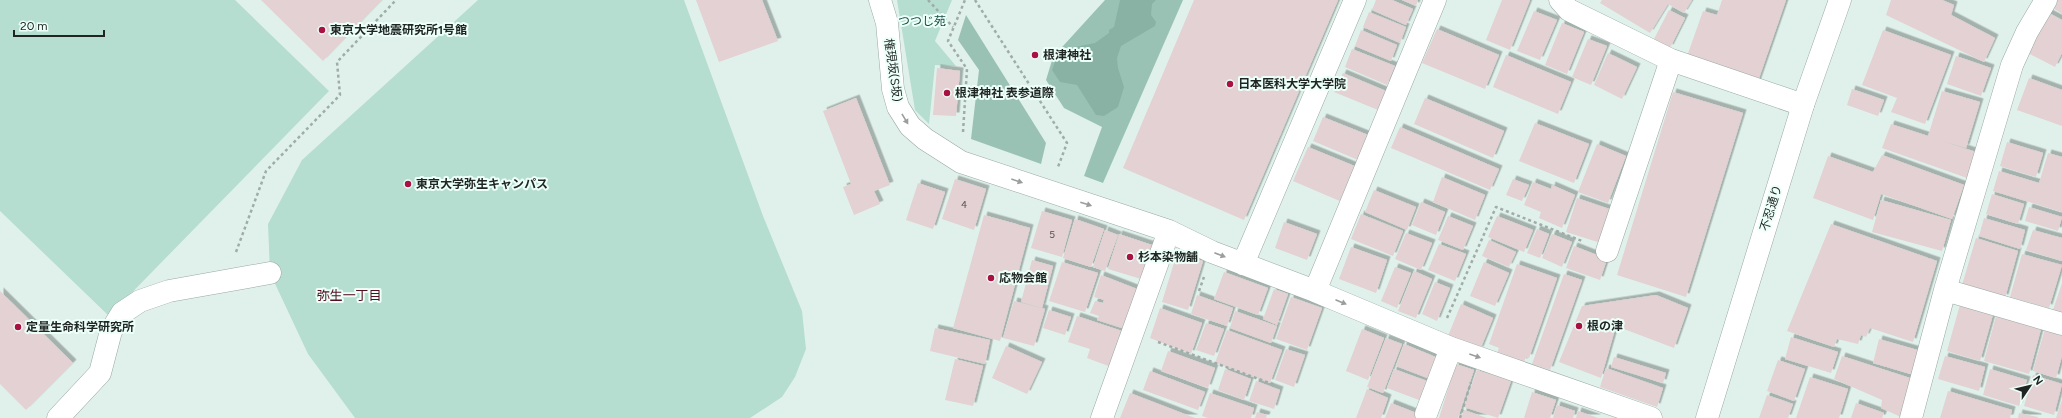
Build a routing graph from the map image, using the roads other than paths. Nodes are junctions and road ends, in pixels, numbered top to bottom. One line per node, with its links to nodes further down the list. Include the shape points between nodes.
1 (880, 0): 9 (street, 権現坂(S坂), one-way to 9, via 887,23 893,89 898,107 910,126 925,139 962,162)
2 (1356, 0): 11 (street)
3 (1435, 0): 14 (street)
4 (1560, 0): 7 (street, via 1569,10)
5 (1840, 0): 8 (street, 不忍通り)
6 (2046, 0): 13 (street, via 2012,64)
7 (1671, 60): 8 (street); 10 (street)
8 (1803, 105): 21 (street, 不忍通り)
9 (1169, 231): 11 (street, 権現坂(S坂), one-way to 11); 19 (street)
10 (1608, 251)
11 (1243, 264): 14 (street, 権現坂(S坂))
12 (270, 273): 18 (street, via 170,290 140,301 122,313 111,331 100,373)
13 (1945, 290): 15 (street); 22 (street)
14 (1315, 291): 16 (street, 権現坂(S坂), one-way to 16)
15 (2062, 324)
16 (1444, 345): 17 (street); 20 (street, 権現坂(S坂), one-way to 20)
17 (1426, 414)
18 (58, 418)
19 (1102, 418)
20 (1652, 418)
21 (1707, 418)
22 (1911, 418)

